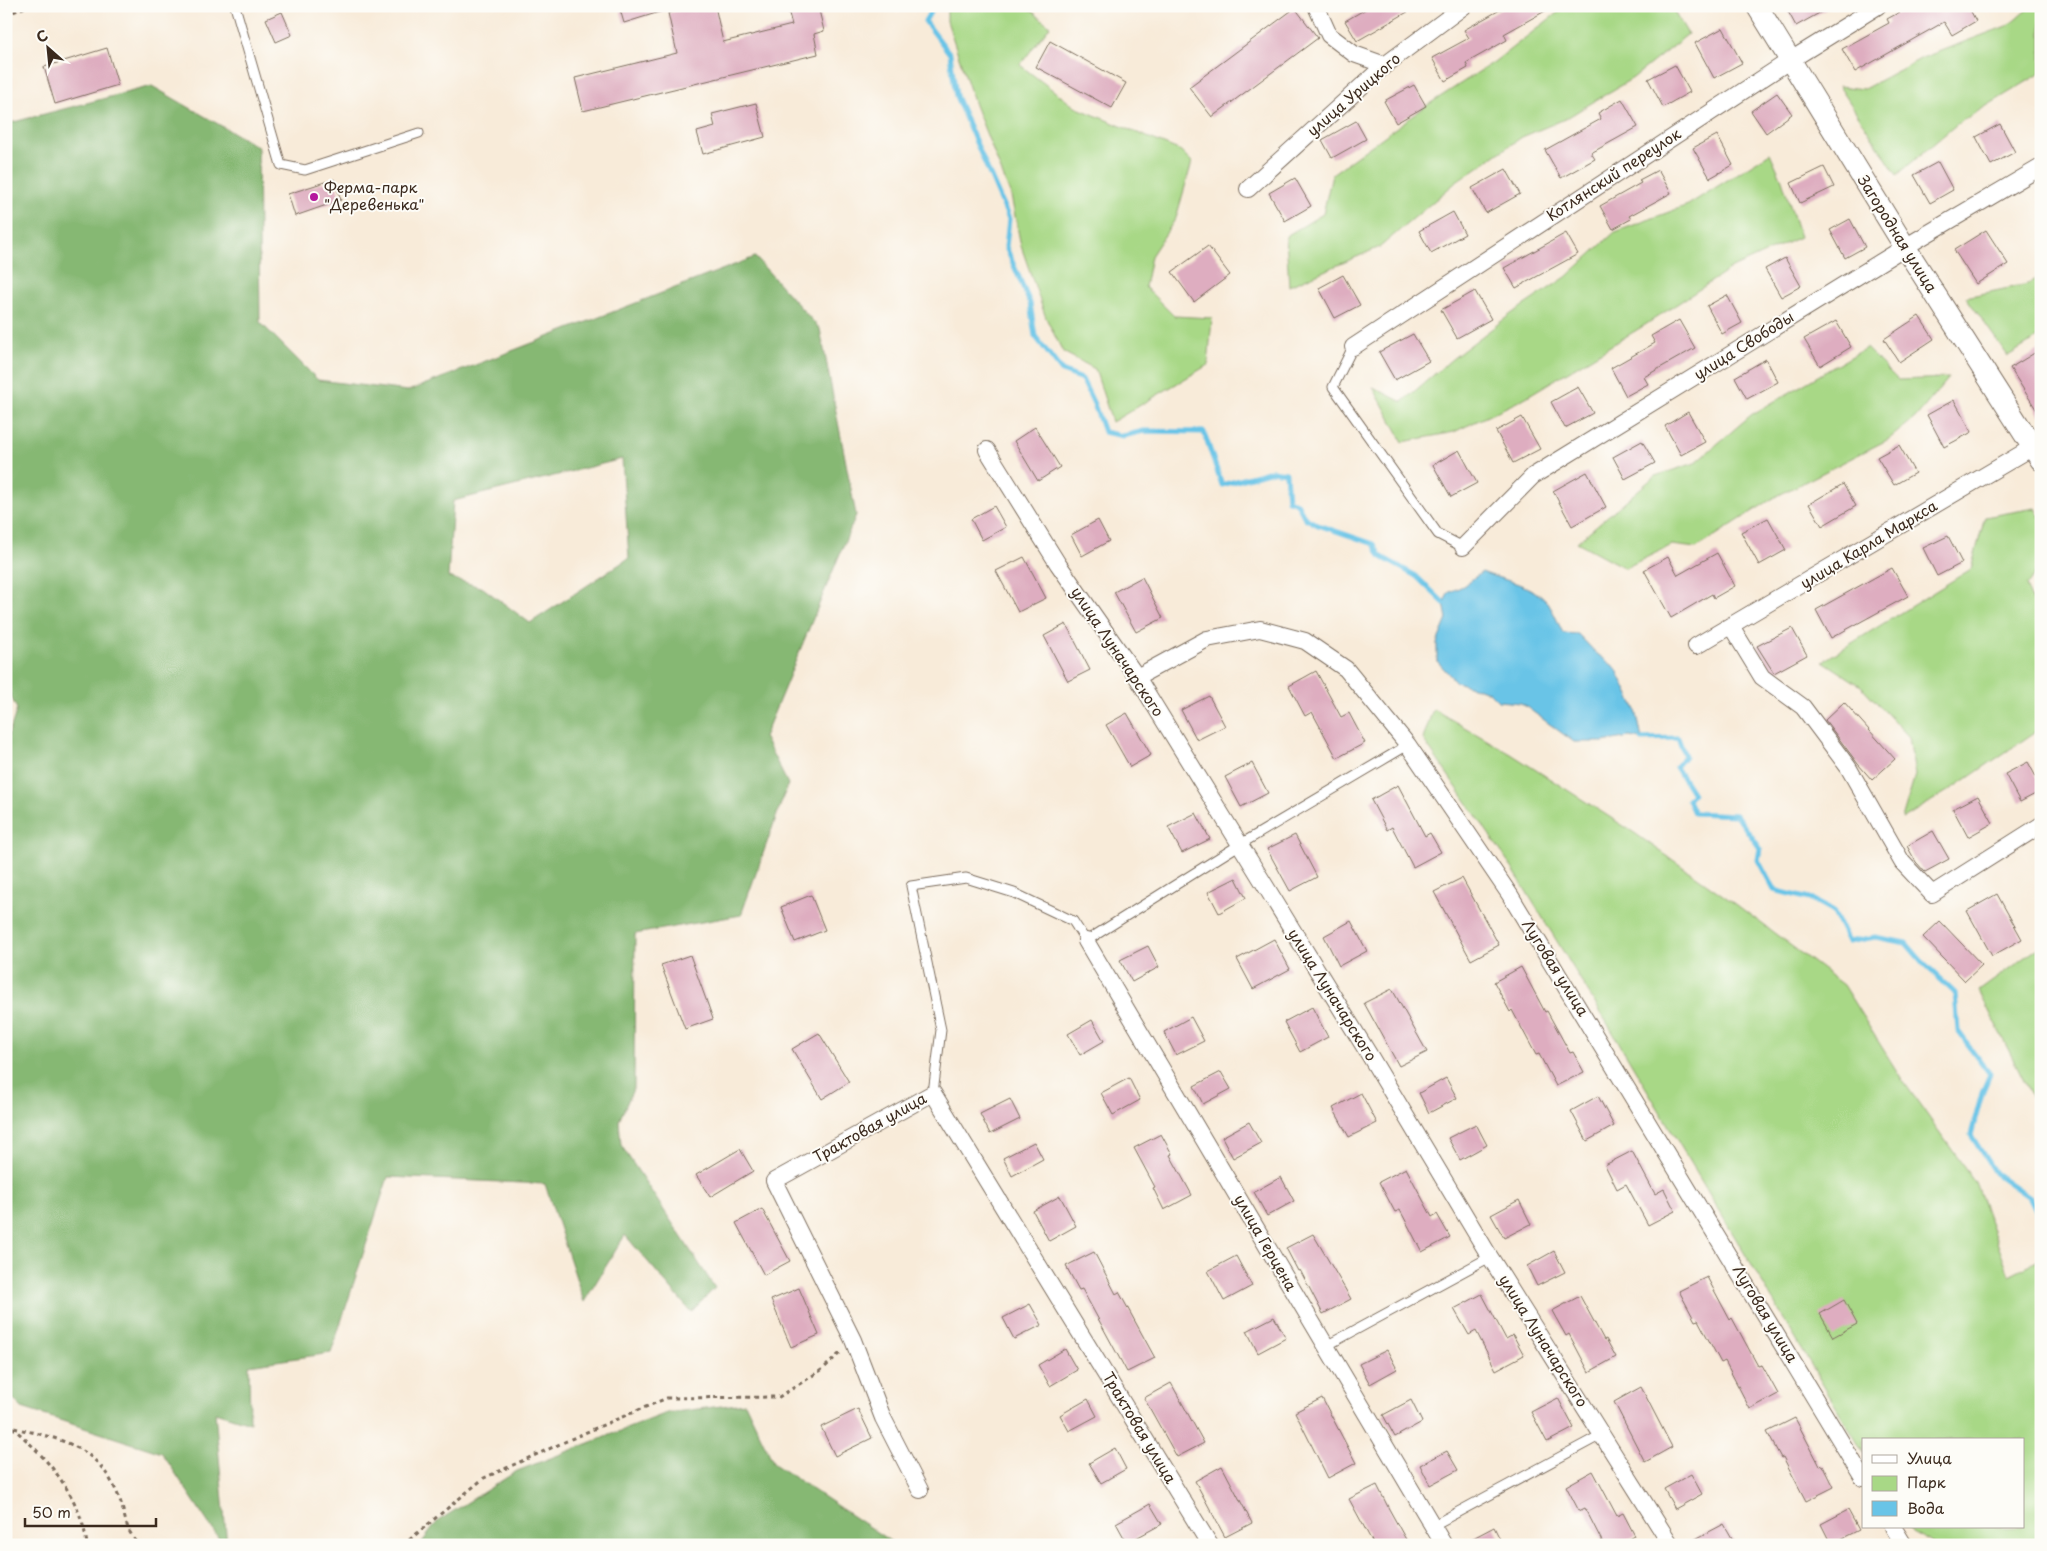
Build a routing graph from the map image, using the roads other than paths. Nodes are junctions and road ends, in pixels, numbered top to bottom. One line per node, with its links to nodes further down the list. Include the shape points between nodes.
1 (235, 6): 8 (lane, via 281,166 305,170)
2 (1316, 6): 7 (street, via 1329,35 1354,54)
3 (1464, 6): 7 (street, улица Урицкого)
4 (1757, 6): 6 (street, Загородная улица)
5 (1878, 6): 6 (street, Котлянский переулок)
6 (1789, 60): 11 (street, Загородная улица); 12 (street, Котлянский переулок)
7 (1385, 65): 10 (street, улица Урицкого)
8 (419, 133)
9 (2041, 167): 11 (street, улица Свободы)
10 (1248, 189)
11 (1905, 248): 14 (street, Загородная улица); 15 (street, улица Свободы, via 1533,476)
12 (1353, 347): 15 (lane, via 1333,387 1438,534)
13 (987, 450): 18 (street, улица Луначарского, via 1058,564)
14 (2038, 450): 16 (street, улица Карла Маркса)
15 (1463, 547)
16 (1731, 626): 17 (street, улица Карла Маркса); 20 (street, via 1762,677 1804,706 1848,767 1902,862 1932,894)
17 (1696, 646)
18 (1137, 677): 19 (street, Луговая улица, via 1207,639 1260,629 1305,641 1346,669); 21 (street, улица Луначарского)
19 (1408, 745): 21 (lane); 27 (street, Луговая улица, via 1510,895)
20 (2041, 825)
21 (1239, 845): 22 (lane); 24 (street, улица Луначарского)
22 (1086, 942): 23 (lane, via 1073,921 1014,893 966,878 911,886 941,1030); 25 (street, улица Герцена)
23 (933, 1093): 28 (street, Трактовая улица, via 774,1181 853,1340 883,1418); 31 (street, Трактовая улица)
24 (1490, 1257): 25 (lane); 26 (street, улица Луначарского)
25 (1326, 1346): 29 (street, улица Герцена)
26 (1601, 1435): 29 (lane); 33 (street, улица Луначарского)
27 (1862, 1476)
28 (920, 1490)
29 (1432, 1526): 32 (street, улица Герцена)
30 (1894, 1528): 34 (street)
31 (1210, 1545)
32 (1444, 1545)
33 (1671, 1545)
34 (1904, 1545)

